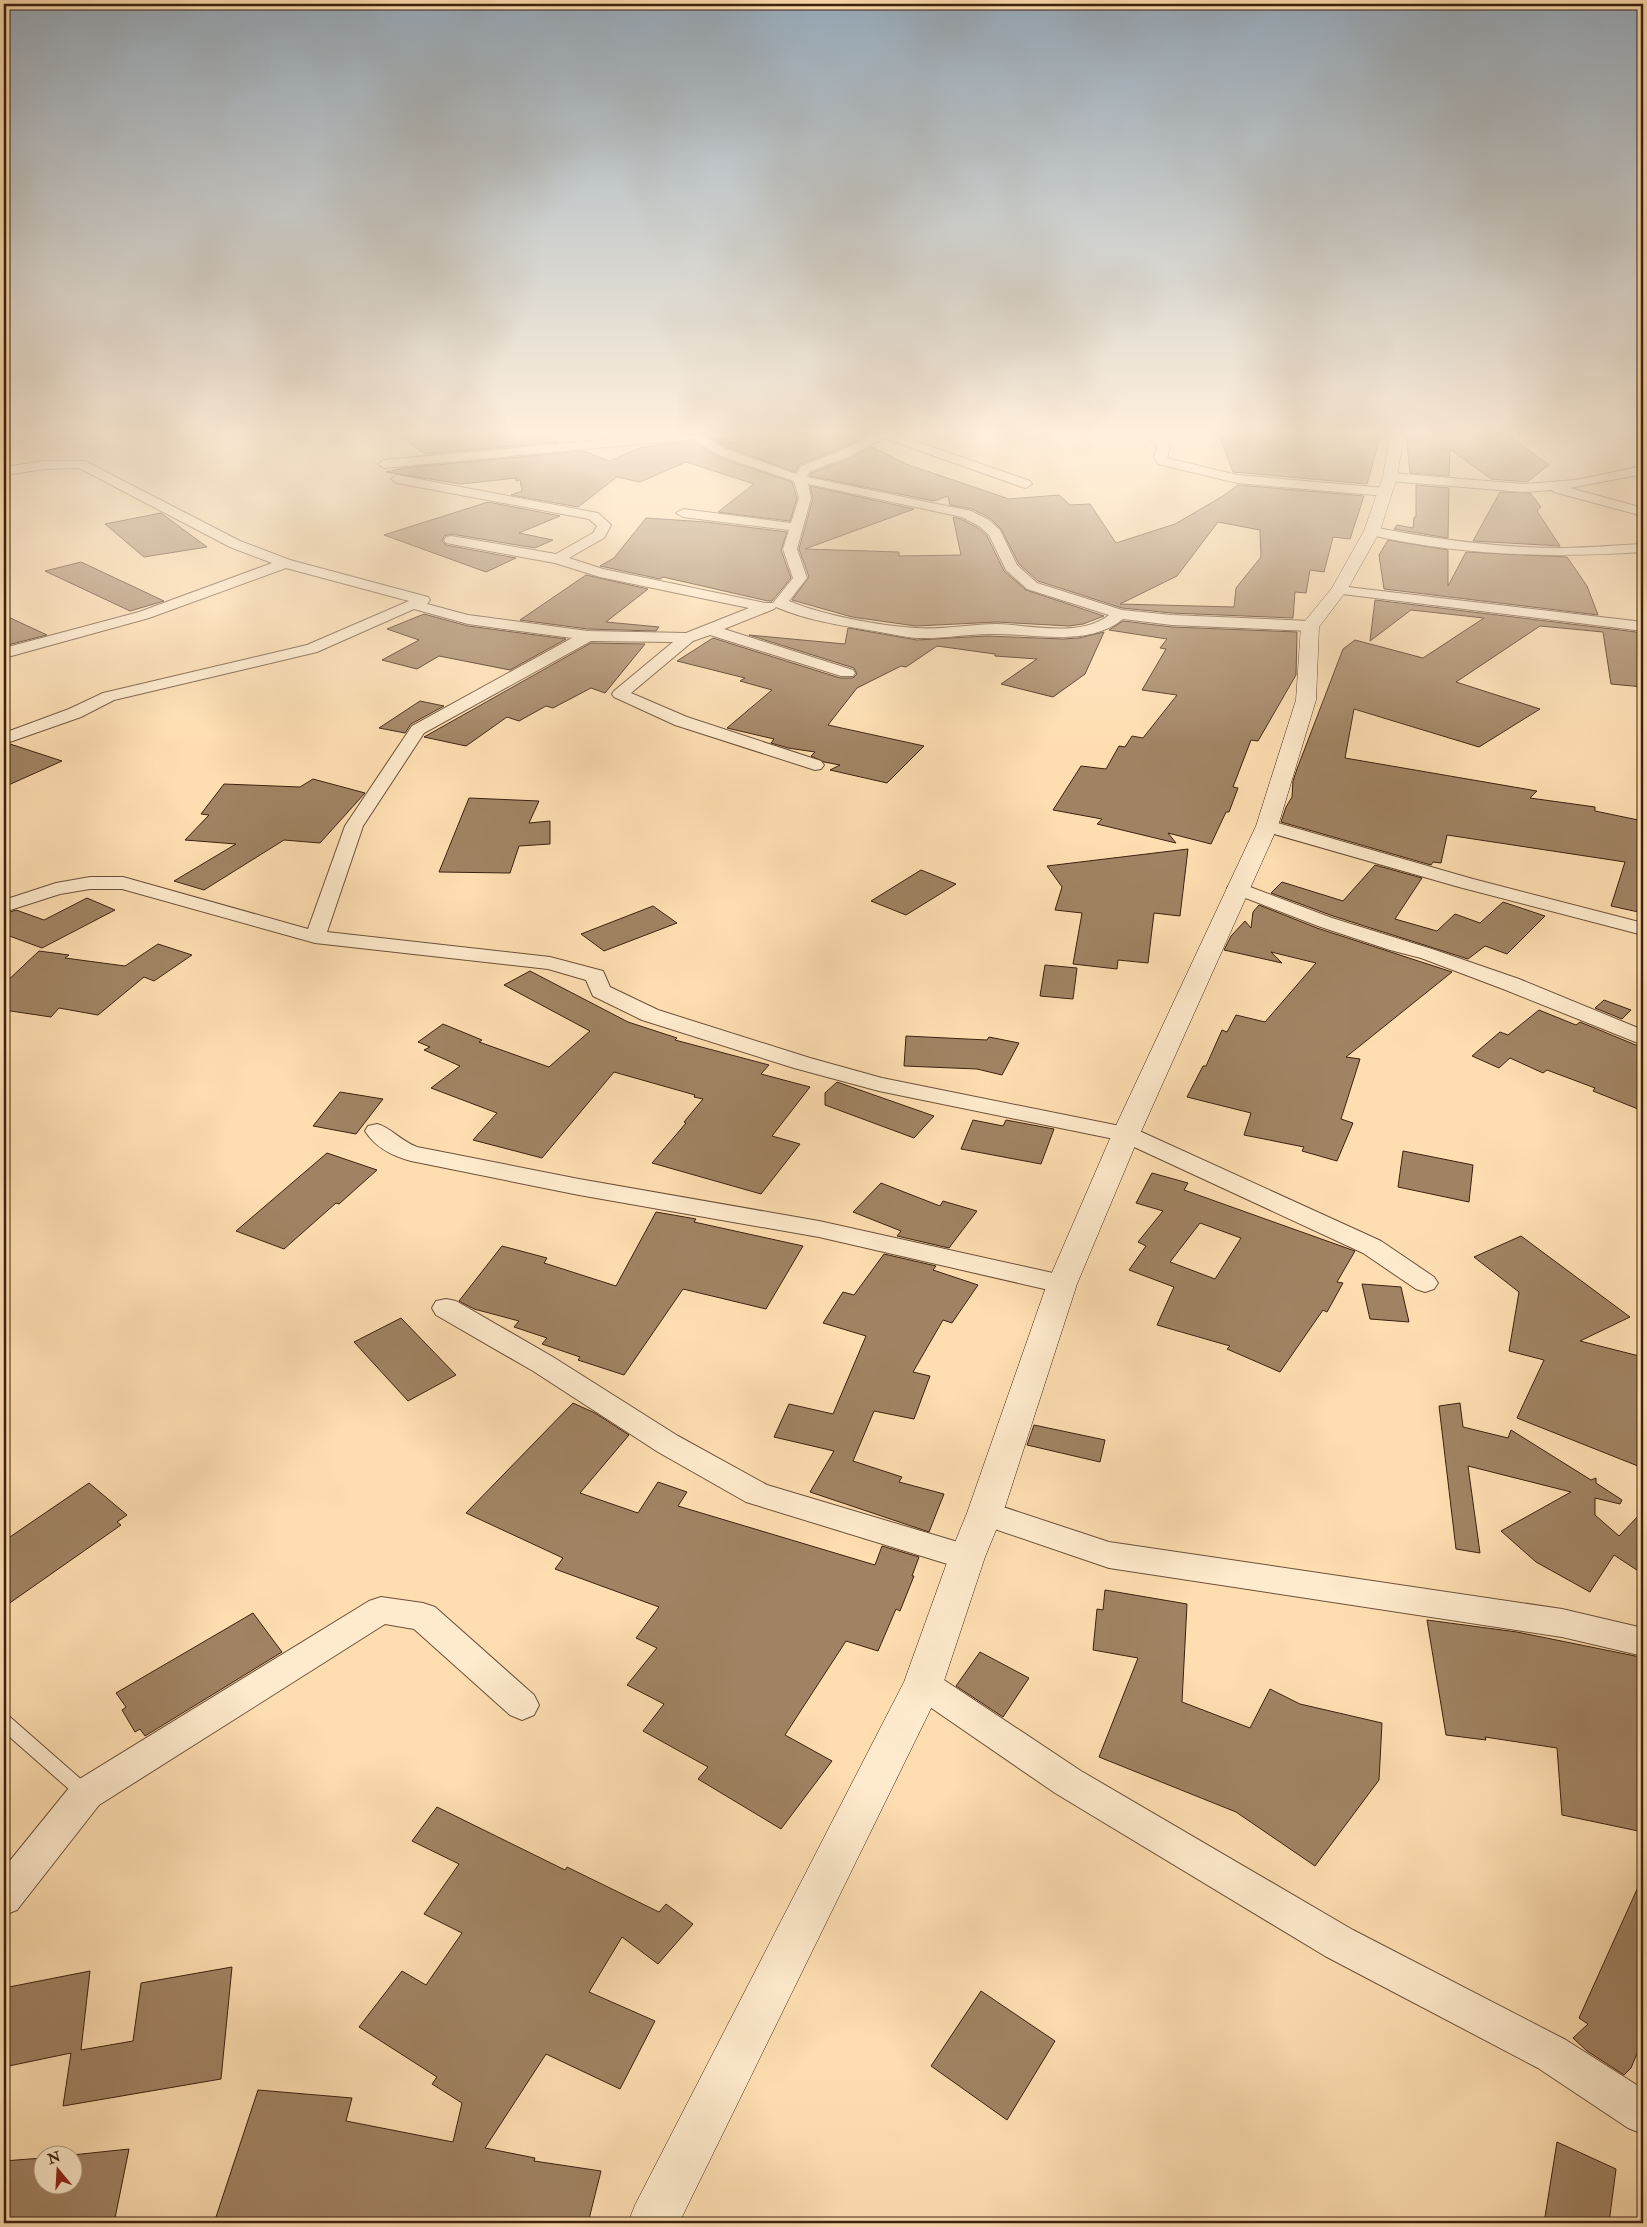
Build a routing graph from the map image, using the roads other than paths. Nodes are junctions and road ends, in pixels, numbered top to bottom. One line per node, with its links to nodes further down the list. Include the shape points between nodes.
1 (223, 538): 10 (street)
2 (594, 538): 9 (street)
3 (793, 538): 13 (street, via 790,549 800,578)
4 (997, 538): 15 (street, via 1011,567 1032,586)
5 (1368, 538): 11 (street)
6 (1412, 538): 8 (street, via 1494,549 1563,552)
7 (451, 540): 9 (street)
8 (1643, 548)
9 (558, 560): 14 (street, via 600,573)
10 (284, 562): 12 (street); 21 (street, via 144,615)
11 (1338, 590): 16 (street); 17 (street)
12 (423, 600): 19 (street, via 418,606 468,618); 23 (street, via 312,649 110,696 76,713)
13 (780, 603): 14 (street); 15 (street, via 842,621 917,633 997,629 1079,632 1110,622)
14 (765, 607): 18 (street)
15 (1120, 614): 16 (street, via 1172,620)
16 (1310, 626): 25 (street, via 1306,700)
17 (1643, 627)
18 (708, 629): 20 (street); 22 (street)
19 (588, 636): 20 (street); 29 (street, via 418,730 354,826)
20 (688, 638): 24 (street, via 620,694 681,721)
21 (4, 654)
22 (847, 673)
23 (4, 739)
24 (815, 765)
25 (1267, 826): 26 (street); 28 (street)
26 (1237, 888): 30 (street, via 1325,922 1511,984); 32 (street)
27 (4, 906): 29 (street, via 56,889 90,883 124,883)
28 (1643, 929)
29 (315, 937): 32 (street, via 550,964 595,976 601,991 650,1015 802,1063 879,1084)
30 (1643, 1038)
31 (377, 1131): 34 (street, via 392,1146 411,1153 579,1187 819,1229)
32 (1126, 1134): 33 (street, via 1356,1239); 34 (street)
33 (1426, 1283)
34 (1062, 1284): 36 (street)
35 (446, 1308): 37 (street, via 543,1364 668,1444 757,1494)
36 (985, 1513): 37 (street); 38 (street, via 1109,1556 1562,1623)
37 (966, 1557): 39 (street)
38 (1643, 1642)
39 (924, 1684): 44 (street, via 1068,1782 1330,1938 1552,2054); 45 (street)
40 (522, 1705): 42 (street, via 423,1617 381,1610)
41 (4, 1722): 42 (lane)
42 (86, 1794): 43 (street)
43 (4, 1896)
44 (1643, 2113)
45 (653, 2223)

